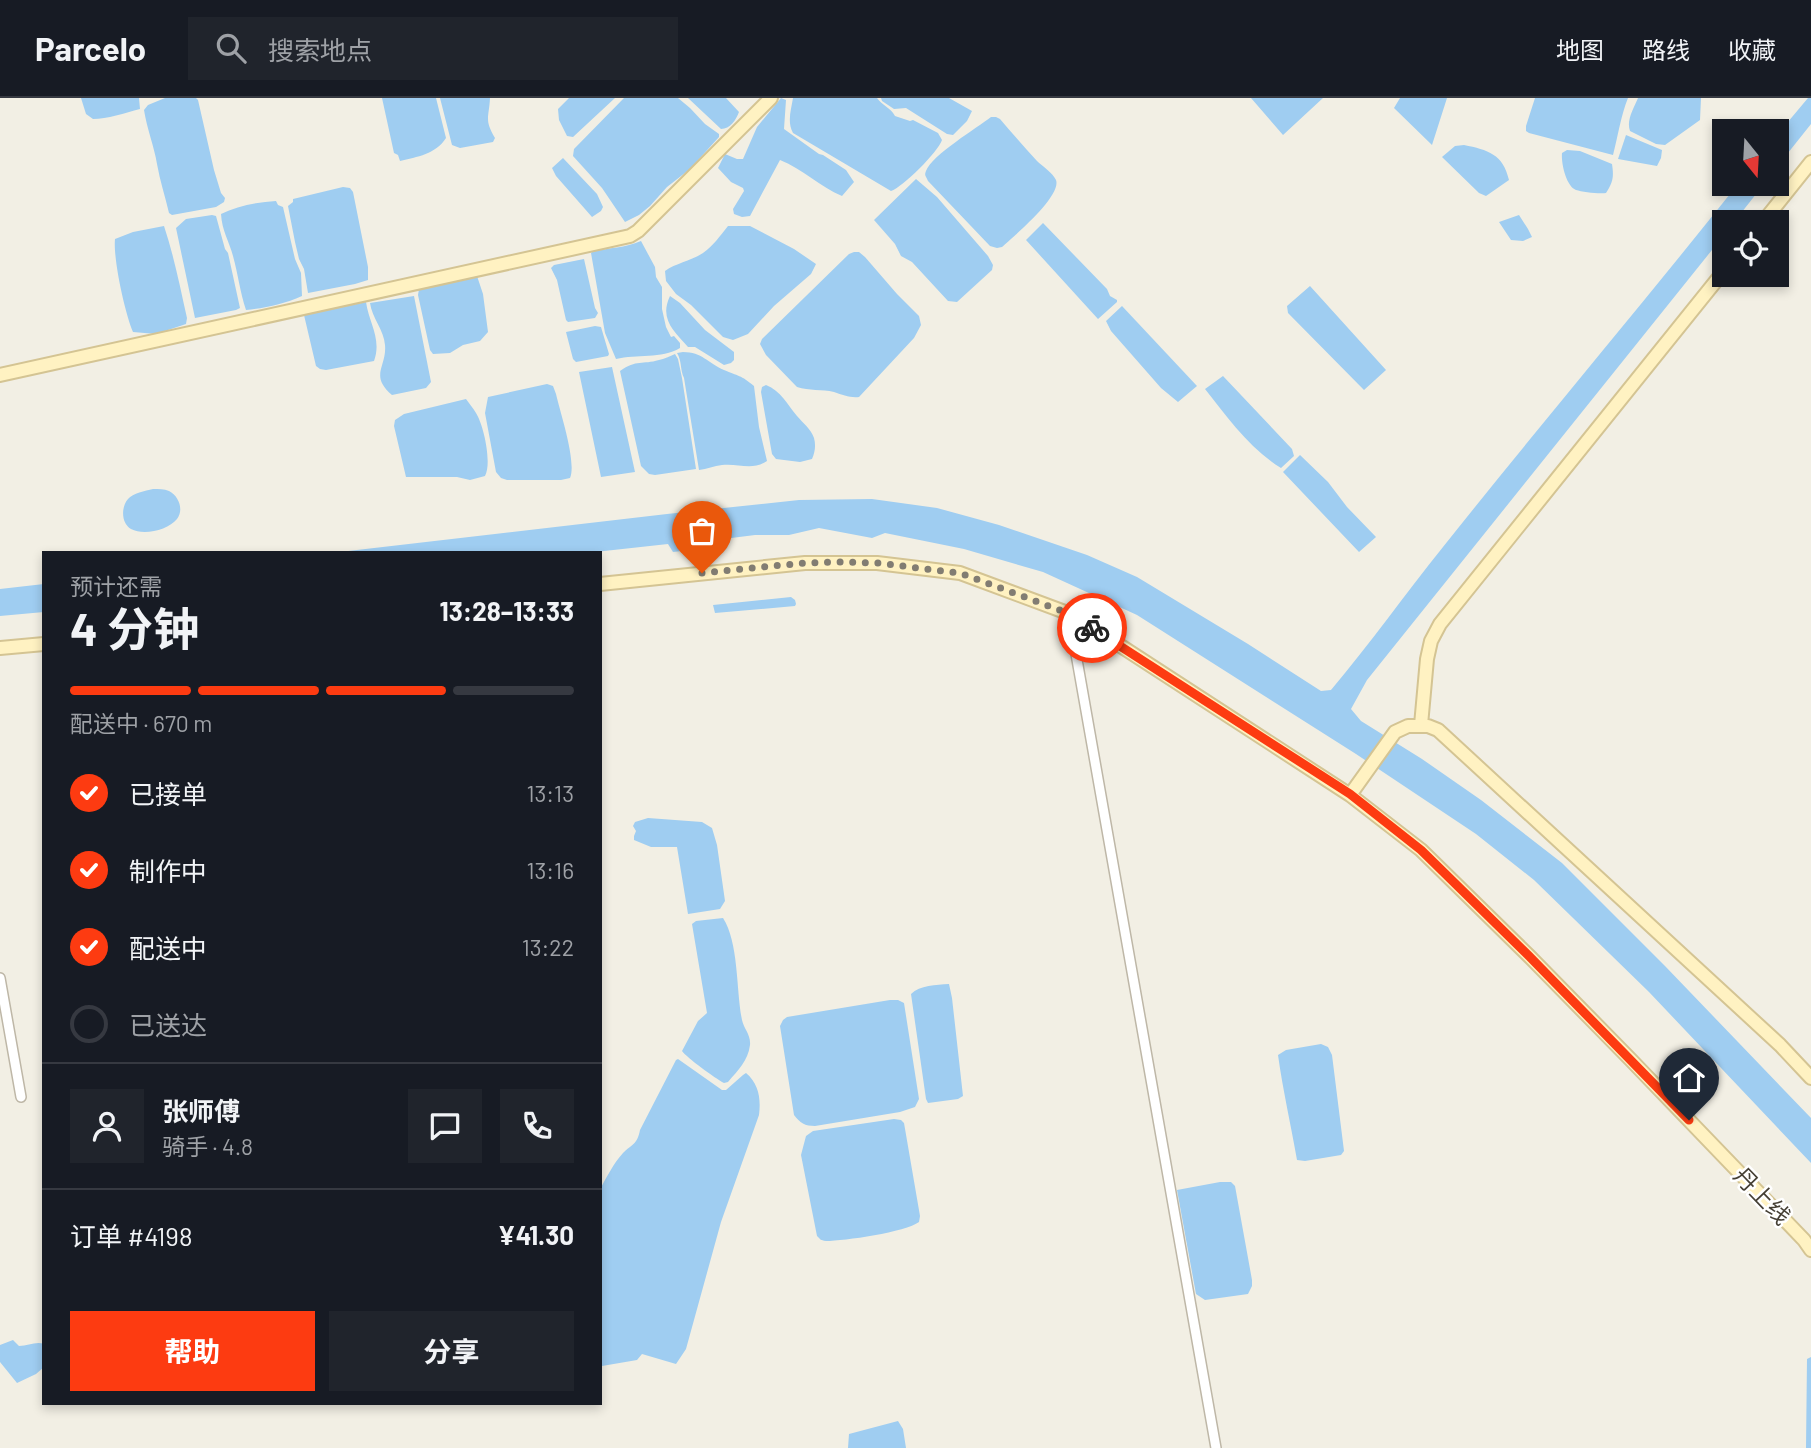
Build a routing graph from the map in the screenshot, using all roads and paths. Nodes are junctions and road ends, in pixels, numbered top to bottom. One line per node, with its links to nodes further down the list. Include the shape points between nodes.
1 (771, 98): 5 (street, via 631,236)
2 (1811, 162): 3 (street)
3 (1773, 210)
4 (1712, 286): 10 (street, via 1440,624 1427,659)
5 (0, 375)
6 (602, 584): 7 (street, 丹上线, via 804,563 877,563 960,573)
7 (1073, 615): 11 (street, 丹上线); 17 (street, via 1073,637)
8 (42, 644): 9 (street)
9 (0, 645)
10 (1421, 725): 11 (street, via 1395,732); 14 (street, via 1438,730)
11 (1350, 794): 16 (street, 丹上线, via 1421,850 1529,956)
12 (0, 978): 13 (street)
13 (4, 1025): 15 (street)
14 (1811, 1078)
15 (20, 1097)
16 (1811, 1250)
17 (1216, 1448)

